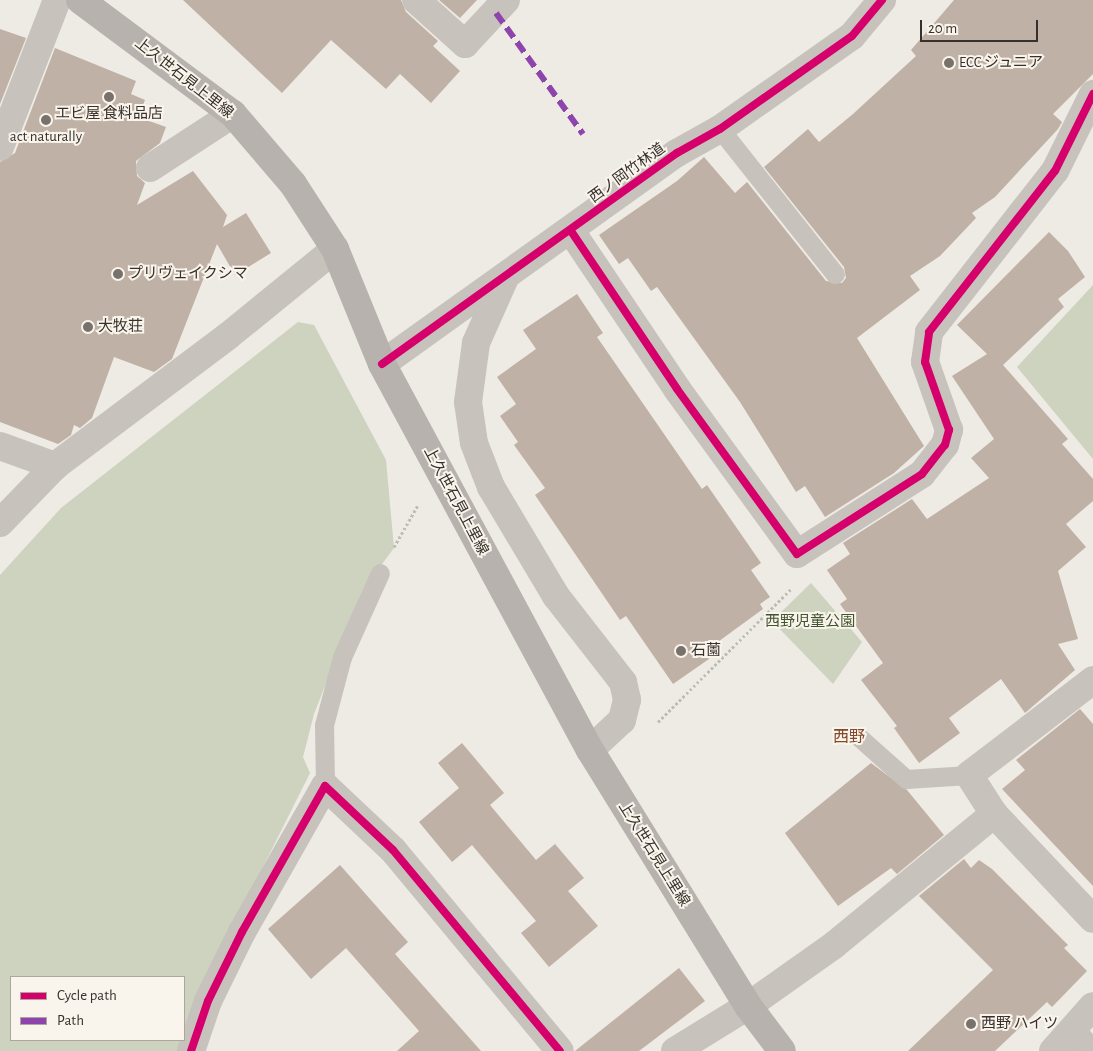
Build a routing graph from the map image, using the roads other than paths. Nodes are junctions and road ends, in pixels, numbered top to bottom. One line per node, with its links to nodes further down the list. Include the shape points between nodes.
1 (57, 0): 9 (street)
2 (80, 0): 7 (main road, 上久世石見上里線)
3 (416, 0): 4 (street, via 465,44)
4 (506, 0)
5 (882, 0): 8 (street, 西ノ岡竹林道, via 852,36)
6 (1093, 94): 11 (street, via 1055,171 929,332 925,362 950,430 945,445 922,474 798,554 676,389)
7 (234, 114): 10 (street); 12 (main road, 上久世石見上里線, via 293,184)
8 (720, 129): 11 (street, 西ノ岡竹林道, via 677,153); 13 (lane)
9 (0, 145)
10 (150, 168)
11 (571, 231): 14 (street, 西ノ岡竹林道)
12 (335, 249): 15 (main road, 上久世石見上里線); 17 (street, via 228,336)
13 (835, 274)
14 (504, 280): 15 (street, 西ノ岡竹林道); 22 (street, via 476,344 468,402 474,443 491,488 556,596 623,682 627,700 622,720)
15 (382, 364): 22 (main road, 上久世石見上里線)
16 (0, 446): 17 (street)
17 (55, 466): 18 (street)
18 (0, 523)
19 (380, 573): 24 (lane, via 342,657 324,725)
20 (1093, 680): 23 (street)
21 (860, 738): 23 (lane, via 906,779)
22 (590, 750): 27 (main road, 上久世石見上里線)
23 (969, 775): 25 (street)
24 (325, 786): 30 (street, via 242,932 208,1001); 31 (street, via 393,850)
25 (994, 814): 26 (street); 27 (street, via 834,945)
26 (1093, 919)
27 (748, 1006): 32 (street); 33 (main road, 上久世石見上里線)
28 (1093, 1006): 29 (street)
29 (1080, 1041): 34 (street)
30 (191, 1051)
31 (560, 1051)
32 (675, 1051)
33 (782, 1051)
34 (1053, 1051)

